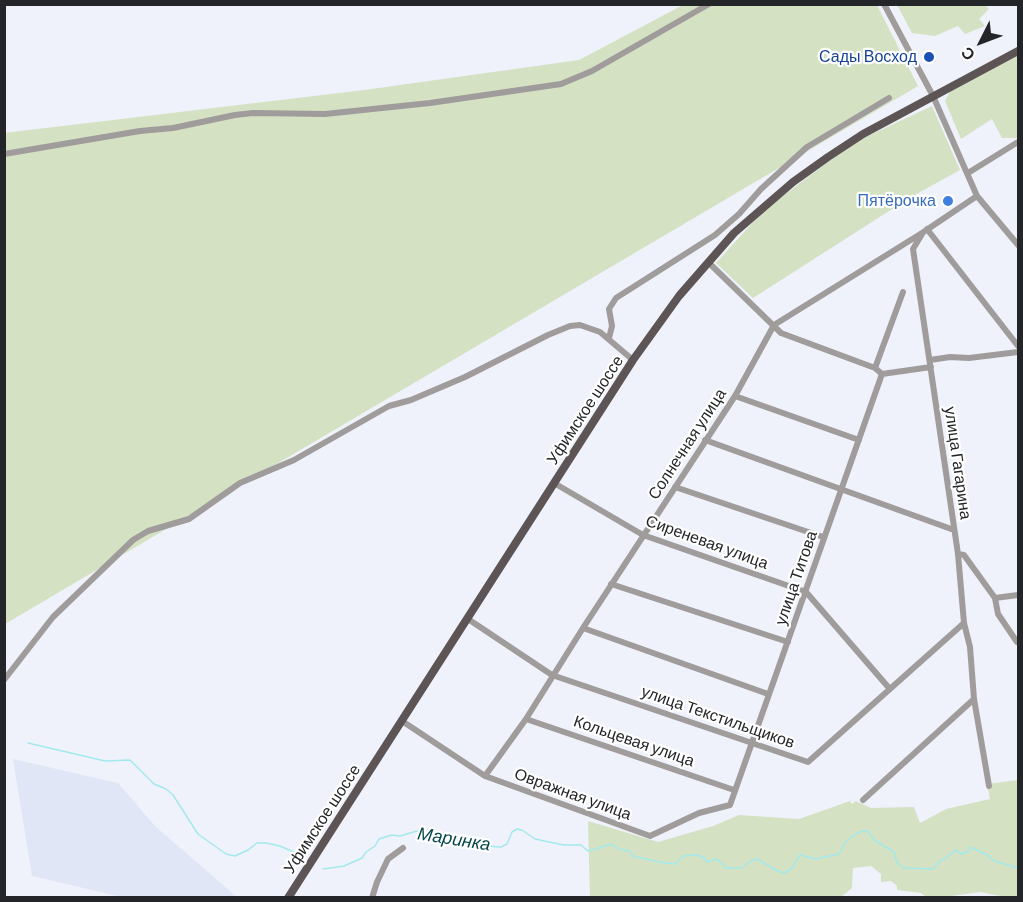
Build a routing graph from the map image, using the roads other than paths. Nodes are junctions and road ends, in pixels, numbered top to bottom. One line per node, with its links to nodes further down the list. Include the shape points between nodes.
1 (709, 4): 7 (street, via 592,71 561,84 325,114 235,115)
2 (884, 4): 4 (street)
3 (1018, 51): 4 (main road, Уфимское шоссе)
4 (933, 96): 8 (street); 12 (main road, Уфимское шоссе, via 863,134 793,182 734,232)
5 (889, 98): 15 (street, via 807,147 715,235 616,298 609,309)
6 (1018, 142): 8 (street)
7 (4, 154)
8 (968, 173): 9 (street)
9 (977, 196): 10 (street, Солнечная улица); 11 (street)
10 (925, 231): 14 (street, Солнечная улица); 16 (street); 19 (street, улица Гагарина, via 913,249)
11 (1018, 245)
12 (708, 262): 14 (street); 18 (main road, Уфимское шоссе)
13 (903, 292): 20 (street)
14 (774, 325): 20 (street, via 781,333); 22 (street, Солнечная улица)
15 (609, 338): 18 (street); 42 (street, via 580,326 548,335 465,377 389,406 294,460 240,483 189,519 141,534 53,617)
16 (1018, 346)
17 (1018, 352): 19 (street, via 950,357)
18 (633, 360): 25 (main road, Уфимское шоссе)
19 (931, 363): 21 (street); 28 (street, улица Гагарина)
20 (875, 368): 21 (street)
21 (882, 374): 24 (street, улица Титова)
22 (735, 396): 23 (street, Солнечная улица); 24 (street)
23 (705, 440): 26 (street, Солнечная улица); 27 (street)
24 (859, 440): 27 (street, улица Титова)
25 (554, 483): 29 (street, Сиреневая улица); 36 (main road, Уфимское шоссе)
26 (675, 487): 29 (street, Солнечная улица); 30 (street)
27 (842, 490): 28 (street); 30 (street, улица Титова)
28 (954, 530): 31 (street, улица Гагарина)
29 (644, 535): 32 (street, Солнечная улица); 33 (street, Сиреневая улица)
30 (824, 537): 33 (street, улица Титова)
31 (958, 554): 35 (street, via 964,555); 37 (street, улица Гагарина)
32 (611, 584): 38 (street, Солнечная улица); 39 (street)
33 (806, 592): 39 (street, улица Титова); 43 (street, Сиреневая улица)
34 (1018, 595): 35 (street)
35 (995, 598): 40 (street, via 998,614)
36 (468, 619): 41 (street, улица Текстильщиков); 47 (main road, Уфимское шоссе)
37 (964, 623): 43 (street, улица Текстильщиков); 45 (street, улица Гагарина)
38 (583, 628): 41 (street, Солнечная улица); 44 (street)
39 (788, 642): 44 (street, улица Титова)
40 (1017, 642)
41 (552, 675): 46 (street, Солнечная улица); 48 (street, улица Текстильщиков)
42 (4, 680)
43 (889, 688): 48 (street, улица Текстильщиков, via 808,762)
44 (768, 694): 48 (street, улица Титова)
45 (974, 699): 50 (street); 52 (street)
46 (526, 719): 49 (street, Солнечная улица); 51 (street, Кольцевая улица)
47 (402, 721): 49 (street, Овражная улица); 54 (main road, Уфимское шоссе)
48 (752, 743): 51 (street, улица Титова)
49 (485, 776): 51 (street, Овражная улица, via 650,836 699,813 730,805)
50 (989, 786)
51 (734, 790)
52 (862, 800)
53 (403, 848): 55 (street, via 388,859)
54 (288, 897)
55 (372, 897)

